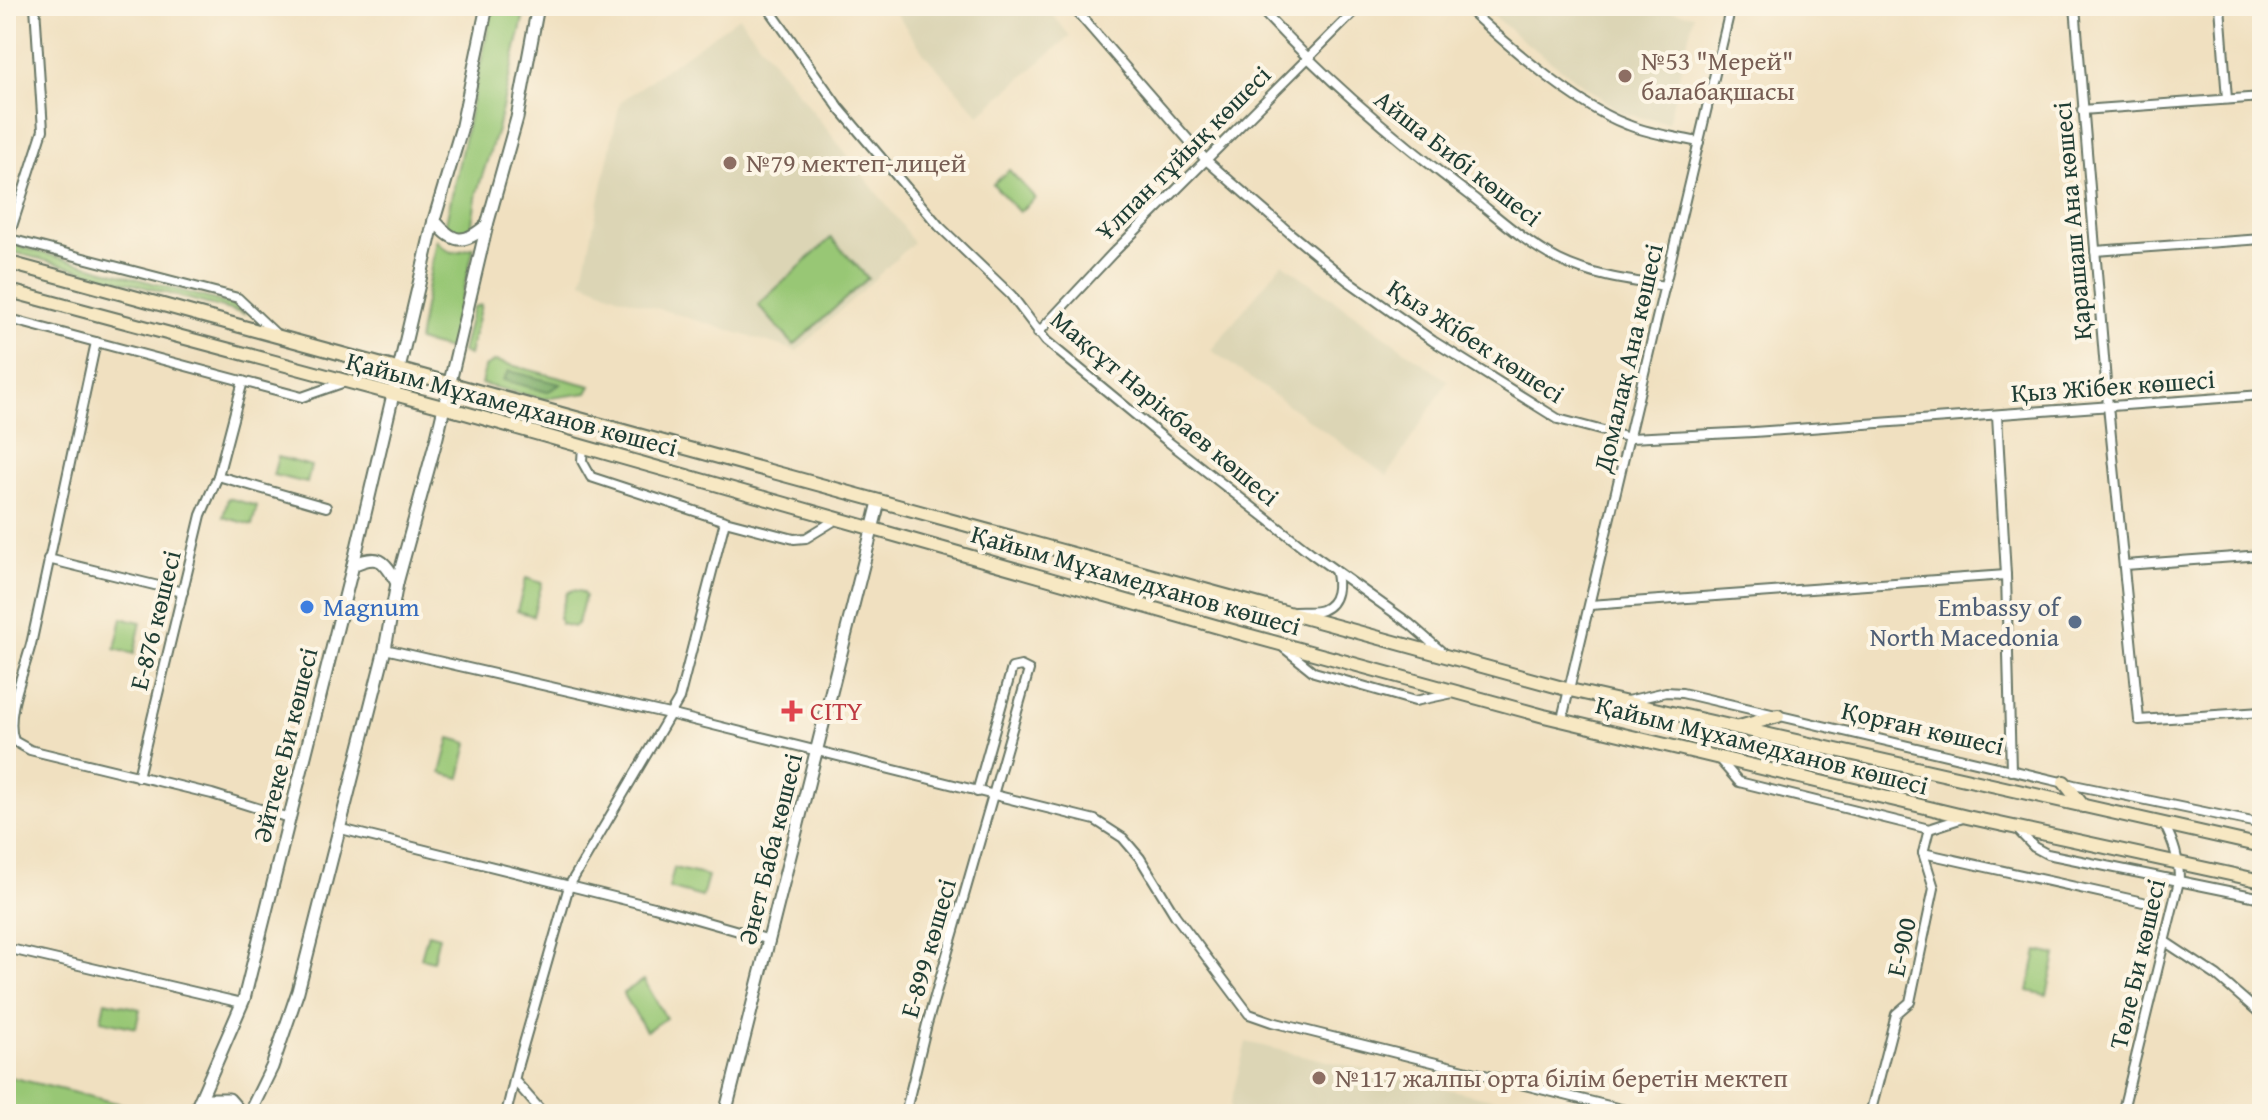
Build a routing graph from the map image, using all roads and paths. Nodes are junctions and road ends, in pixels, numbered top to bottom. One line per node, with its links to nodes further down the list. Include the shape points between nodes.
1 (35, 6): 20 (street, via 43,130)
2 (487, 6): 18 (street, Әйтеке Би көшесі, via 461,130)
3 (538, 6): 19 (street, via 517,118)
4 (767, 6): 27 (street, Мақсұт Нәрікбаев көшесі, via 839,108 939,226 1011,295)
5 (1072, 6): 17 (street, Қыз Жібек көшесі)
6 (1258, 6): 12 (street, Айша Бибі көшесі)
7 (1360, 6): 12 (street, Ұлпан тұйық көшесі)
8 (1465, 6): 16 (street, via 1599,111 1649,132)
9 (1731, 6): 16 (street, Домалақ Ана көшесі)
10 (2075, 6): 15 (street, Қарашаш Ана көшесі)
11 (2220, 6): 14 (street)
12 (1305, 58): 17 (street, Ұлпан тұйық көшесі); 24 (street, Айша Бибі көшесі, via 1413,152 1560,261)
13 (2262, 97): 14 (street)
14 (2227, 99): 15 (street)
15 (2082, 110): 22 (street, Қарашаш Ана көшесі)
16 (1699, 142): 24 (street, Домалақ Ана көшесі)
17 (1206, 160): 27 (street, Ұлпан тұйық көшесі); 39 (street, Қыз Жібек көшесі, via 1347,280 1433,341 1558,419)
18 (434, 220): 19 (street, via 447,236 460,239); 30 (street, Әйтеке Би көшесі)
19 (487, 225): 33 (street)
20 (7, 238): 28 (street, via 238,298)
21 (2262, 239): 22 (street)
22 (2095, 251): 36 (street, Қарашаш Ана көшесі)
23 (6, 262): 28 (main road, Қайым Мұхамедханов көшесі)
24 (1665, 286): 39 (street, Домалақ Ана көшесі)
25 (6, 290): 32 (main road, Қайым Мұхамедханов көшесі)
26 (6, 318): 29 (street)
27 (1038, 333): 51 (street, Мақсұт Нәрікбаев көшесі)
28 (277, 335): 30 (main road, Қайым Мұхамедханов көшесі)
29 (96, 342): 31 (street); 48 (street)
30 (399, 368): 33 (main road, Қайым Мұхамедханов көшесі); 34 (street, Әйтеке Би көшесі)
31 (243, 381): 32 (street, via 302,397); 41 (street, Е-876 көшесі)
32 (347, 381): 34 (main road, Қайым Мұхамедханов көшесі)
33 (451, 383): 37 (street); 42 (main road, Қайым Мұхамедханов көшесі)
34 (393, 393): 37 (main road, Қайым Мұхамедханов көшесі); 49 (street, Әйтеке Би көшесі)
35 (2262, 395): 36 (street, Қыз Жібек көшесі)
36 (2108, 406): 38 (street, Қыз Жібек көшесі); 50 (street, Қарашаш Ана көшесі)
37 (445, 408): 40 (main road, Қайым Мұхамедханов көшесі); 53 (street)
38 (1997, 415): 39 (street, Қыз Жібек көшесі); 52 (street, Қорған көшесі)
39 (1630, 438): 55 (street, Домалақ Ана көшесі)
40 (583, 446): 44 (main road, Қайым Мұхамедханов көшесі); 45 (street, via 582,461 591,477)
41 (218, 476): 43 (street); 54 (street, Е-876 көшесі, via 201,515)
42 (879, 502): 46 (street, Әнет Баба көшесі); 56 (main road, Қайым Мұхамедханов көшесі)
43 (326, 507)
44 (838, 519): 45 (street, via 806,538 794,539); 46 (main road, Қайым Мұхамедханов көшесі)
45 (725, 521): 64 (street, via 679,699)
46 (872, 529): 57 (main road, Қайым Мұхамедханов көшесі); 68 (street, Әнет Баба көшесі)
47 (2262, 555): 50 (street)
48 (48, 559): 54 (street); 71 (street, via 11,721 14,741 30,750)
49 (353, 565): 53 (street, via 377,559); 77 (street, Әйтеке Би көшесі)
50 (2125, 565): 63 (street, Қарашаш Ана көшесі, via 2139,720)
51 (1334, 569): 56 (street, via 1339,584 1334,599 1322,610); 59 (street, Мақсұт Нәрікбаев көшесі)
52 (2006, 575): 55 (street); 70 (street, Қорған көшесі)
53 (397, 583): 58 (street)
54 (183, 592): 71 (street, Е-876 көшесі)
55 (1590, 605): 60 (street, Домалақ Ана көшесі)
56 (1280, 613): 59 (main road, Қайым Мұхамедханов көшесі)
57 (1281, 645): 61 (main road, Қайым Мұхамедханов көшесі); 61 (street, via 1314,672 1415,701)
58 (385, 649): 64 (street); 81 (street)
59 (1448, 658): 60 (main road, Қайым Мұхамедханов көшесі)
60 (1570, 690): 62 (main road, Қайым Мұхамедханов көшесі); 66 (street, Домалақ Ана көшесі)
61 (1457, 692): 66 (main road, Қайым Мұхамедханов көшесі)
62 (1622, 702): 65 (street, Қорған көшесі, via 1682,693); 67 (main road, Қайым Мұхамедханов көшесі)
63 (2262, 712)
64 (669, 714): 68 (street); 88 (street)
65 (1778, 716): 67 (main road); 70 (street, Қорған көшесі)
66 (1562, 719): 69 (main road, Қайым Мұхамедханов көшесі)
67 (1737, 728): 75 (main road, Қайым Мұхамедханов көшесі)
68 (817, 751): 73 (street); 91 (street, Әнет Баба көшесі)
69 (1716, 756): 76 (main road, Қайым Мұхамедханов көшесі); 82 (street, via 1739,782)
70 (2011, 771): 72 (street)
71 (138, 777): 77 (street)
72 (2064, 782): 75 (main road); 79 (street)
73 (977, 792): 74 (street); 74 (street, Е-899 көшесі, via 1012,668 1021,666 1029,670)
74 (993, 794): 104 (street, Е-899 көшесі); 105 (street, via 1095,820 1123,838 1249,1014)
75 (2083, 806): 78 (main road, Қайым Мұхамедханов көшесі)
76 (1967, 817): 80 (main road, Қайым Мұхамедханов көшесі); 82 (street)
77 (289, 818): 94 (street, Әйтеке Би көшесі)
78 (2164, 824): 83 (main road, Қайым Мұхамедханов көшесі); 85 (street, Төле Би көшесі)
79 (2262, 824)
80 (2015, 828): 85 (main road, Қайым Мұхамедханов көшесі); 86 (street, via 2047,854)
81 (341, 829): 88 (street); 100 (street, via 298,991)
82 (1929, 829): 84 (street, E-900)
83 (2262, 846)
84 (1923, 853): 90 (street); 106 (street, E-900, via 1934,888 1910,1002 1896,1014)
85 (2179, 863): 86 (street, Төле Би көшесі); 87 (main road, Қайым Мұхамедханов көшесі)
86 (2179, 881): 89 (street); 92 (street, Төле Би көшесі)
87 (2262, 881)
88 (569, 886): 91 (street); 96 (street)
89 (2262, 898)
90 (2143, 902)
91 (770, 940): 103 (street, Әнет Баба көшесі)
92 (2164, 941): 95 (street, via 2217,976); 107 (street, Төле Би көшесі)
93 (6, 948): 94 (street)
94 (242, 1003): 97 (street, Әйтеке Би көшесі)
95 (2262, 1015)
96 (514, 1080): 101 (street); 102 (street)
97 (201, 1099): 98 (street, Әйтеке Би көшесі); 99 (street, via 229,1099)
98 (194, 1114)
99 (242, 1114)
100 (249, 1114)
101 (506, 1114)
102 (544, 1114)
103 (725, 1114)
104 (905, 1114)
105 (1641, 1114)
106 (1870, 1114)
107 (2122, 1114)

